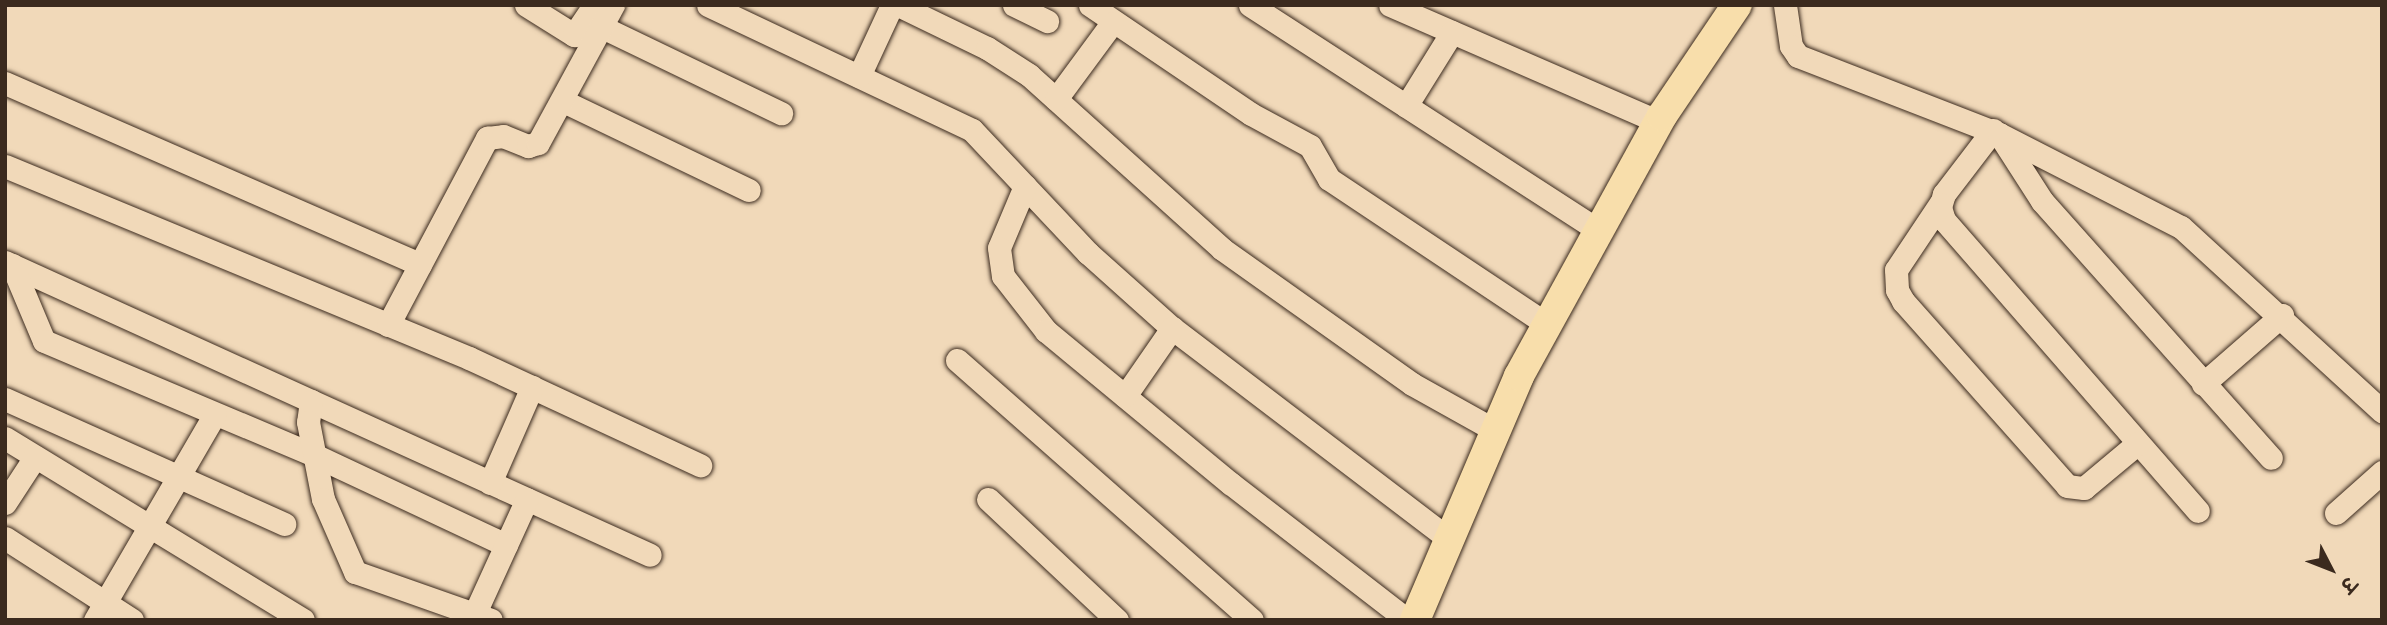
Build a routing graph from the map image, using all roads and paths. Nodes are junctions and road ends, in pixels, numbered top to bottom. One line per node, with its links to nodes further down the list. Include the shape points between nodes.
1 (526, 5): 12 (street, via 574,36)
2 (613, 5): 12 (street)
3 (708, 5): 16 (street)
4 (892, 5): 16 (street)
5 (898, 5): 18 (street, via 986,48)
6 (1014, 5): 13 (street)
7 (1090, 5): 14 (street)
8 (1250, 5): 20 (street)
9 (1390, 5): 15 (street)
10 (1737, 5): 22 (main road)
11 (1785, 5): 23 (street, via 1791,46 1798,56)
12 (598, 16): 19 (street); 21 (street)
13 (1047, 21)
14 (1112, 23): 18 (street); 33 (street, via 1251,114 1310,146 1329,180)
15 (1452, 32): 20 (street); 22 (street)
16 (859, 76): 25 (street, via 972,130)
17 (5, 83): 30 (street)
18 (1056, 99): 43 (street, via 1222,249 1412,384)
19 (563, 101): 26 (street); 30 (street, via 533,146 503,136 487,138)
20 (1406, 107): 28 (street)
21 (781, 113)
22 (1659, 121): 28 (main road)
23 (1996, 132): 27 (street); 31 (street, via 2167,217); 36 (street, via 2042,201)
24 (5, 166): 32 (street)
25 (1025, 186): 34 (street, via 1088,253); 38 (street, via 999,248 1003,276 1046,331)
26 (749, 190)
27 (1940, 204): 45 (street, via 1948,226); 45 (street, via 1896,270 1903,301 2067,486 2084,488)
28 (1599, 231): 33 (main road)
29 (8, 264): 40 (street); 42 (street, via 44,341)
30 (420, 264): 32 (street)
31 (2282, 315): 36 (street); 41 (street)
32 (388, 325): 37 (street)
33 (1548, 325): 43 (main road)
34 (1172, 328): 38 (street); 61 (street)
35 (957, 360): 69 (street)
36 (2203, 384): 48 (street)
37 (532, 387): 49 (street); 52 (street)
38 (1125, 396): 70 (street)
39 (5, 399): 51 (street)
40 (311, 401): 46 (street, via 308,422); 52 (street)
41 (2382, 411)
42 (215, 414): 46 (street); 51 (street)
43 (1496, 431): 61 (main road)
44 (5, 439): 47 (street)
45 (2138, 443): 56 (street)
46 (314, 456): 62 (street); 65 (street, via 323,499 355,572)
47 (35, 457): 55 (street); 59 (street)
48 (2271, 458)
49 (700, 465)
50 (2382, 472): 57 (street)
51 (178, 478): 58 (street); 59 (street)
52 (490, 482): 53 (street)
53 (527, 499): 62 (street); 63 (street)
54 (988, 499): 68 (street)
55 (5, 503)
56 (2198, 511)
57 (2336, 513)
58 (284, 524)
59 (148, 529): 64 (street); 67 (street)
60 (5, 538): 64 (street)
61 (1449, 539): 71 (main road)
62 (506, 545): 65 (street)
63 (650, 555)
64 (100, 611): 66 (street)
65 (483, 617)
66 (132, 620)
67 (303, 620)
68 (1117, 620)
69 (1252, 620)
70 (1407, 620)
71 (1415, 620)

